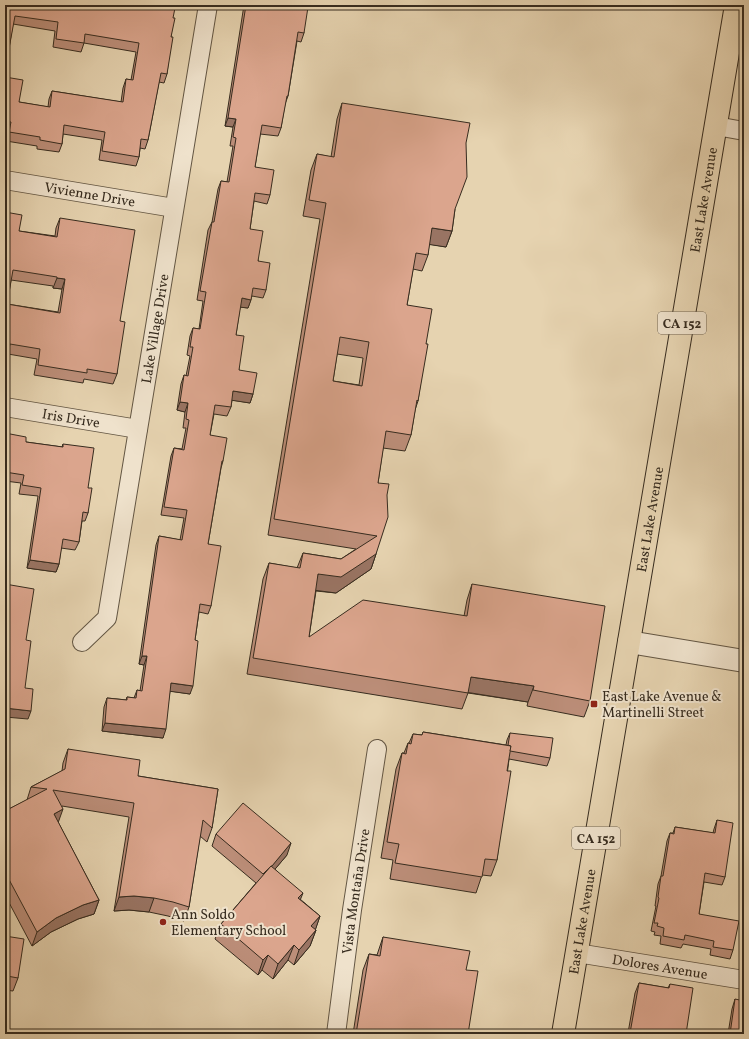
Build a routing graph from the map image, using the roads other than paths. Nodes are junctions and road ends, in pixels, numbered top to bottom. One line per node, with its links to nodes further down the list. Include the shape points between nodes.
1 (208, 5): 6 (street, Lake Village Drive)
2 (736, 5): 3 (main road, East Lake Avenue / CA 152)
3 (716, 126): 4 (street); 10 (main road, East Lake Avenue / CA 152)
4 (744, 131)
5 (5, 180): 6 (street, Vivienne Drive)
6 (174, 208): 8 (street, Lake Village Drive)
7 (5, 407): 8 (street, Iris Drive)
8 (138, 429): 9 (street, Lake Village Drive, via 107,618)
9 (82, 642)
10 (630, 642): 11 (street); 13 (main road, East Lake Avenue / CA 152)
11 (744, 661)
12 (377, 749): 15 (street, Vista Montaña Drive)
13 (576, 953): 14 (street, Dolores Avenue); 16 (main road, East Lake Avenue / CA 152)
14 (744, 980)
15 (336, 1034)
16 (563, 1034)

